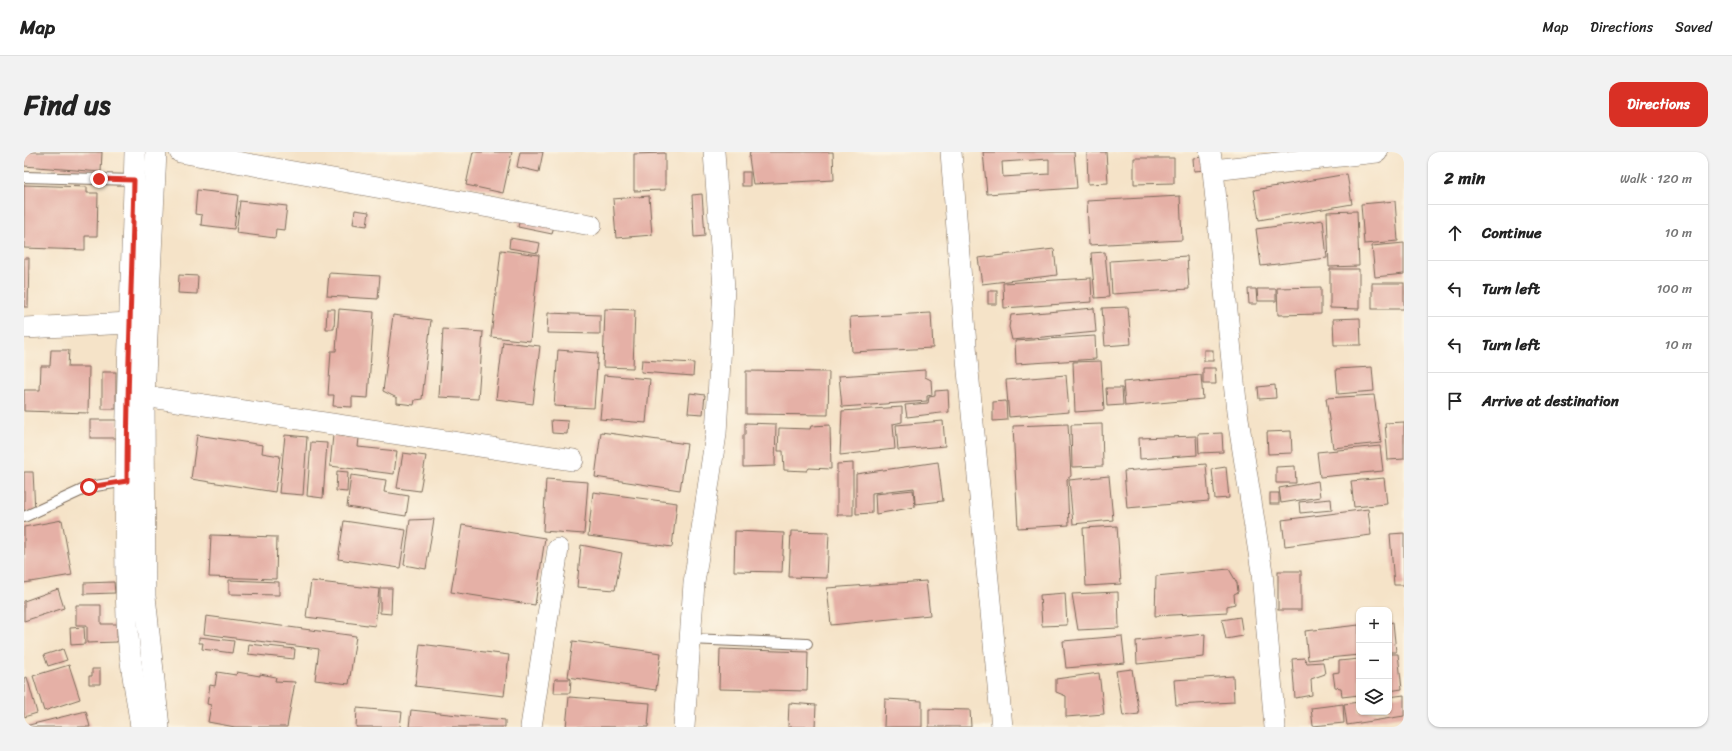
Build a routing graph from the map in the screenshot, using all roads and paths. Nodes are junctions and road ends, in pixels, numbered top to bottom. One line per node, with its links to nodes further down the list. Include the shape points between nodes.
1 (135, 152): 9 (street)
2 (156, 152): 13 (street)
3 (180, 152): 10 (street)
4 (714, 152): 18 (street, via 724,288 716,434 694,583)
5 (951, 152): 24 (street, via 968,371)
6 (1377, 152): 7 (street)
7 (1212, 161): 25 (street, via 1237,412 1262,572)
8 (24, 176): 9 (lane)
9 (134, 180): 11 (street)
10 (591, 225)
11 (131, 323): 12 (street); 15 (street, via 127,394)
12 (24, 328)
13 (144, 396): 14 (street); 21 (street, via 145,608)
14 (573, 460)
15 (127, 481): 16 (lane, via 89,487); 20 (street, via 127,621)
16 (24, 517)
17 (558, 549): 22 (street)
18 (690, 639): 19 (lane); 23 (street)
19 (807, 644)
20 (141, 727)
21 (159, 727)
22 (531, 727)
23 (684, 727)
24 (1002, 727)
25 (1275, 727)

